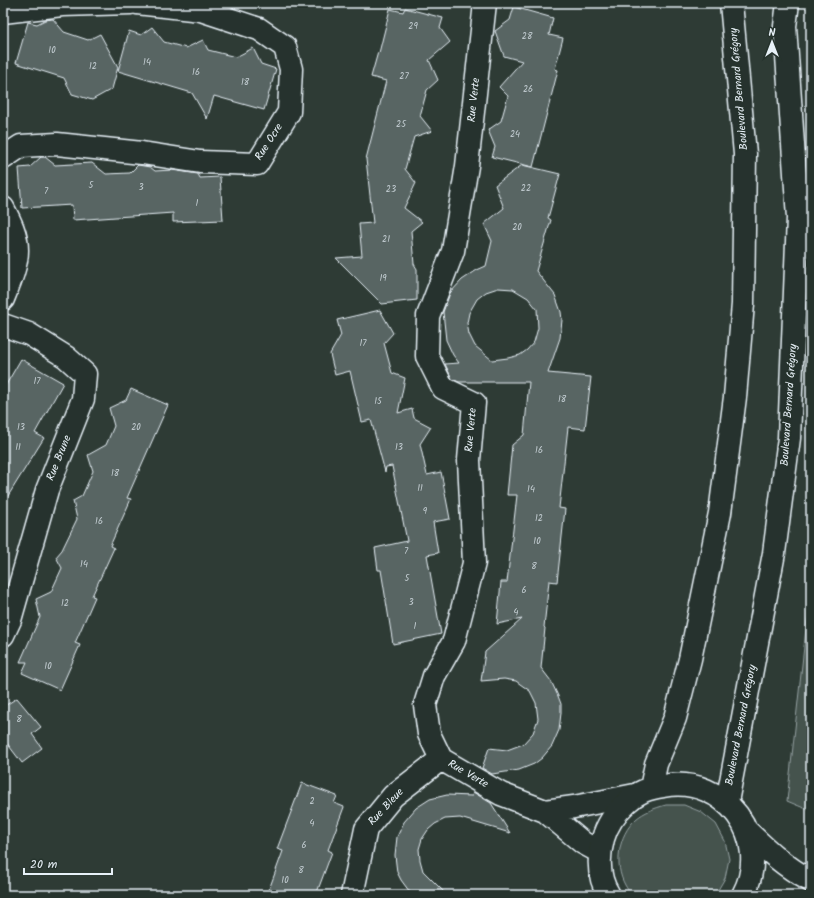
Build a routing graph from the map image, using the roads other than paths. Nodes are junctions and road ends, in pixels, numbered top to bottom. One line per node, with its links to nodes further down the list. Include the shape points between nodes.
1 (131, 3): 6 (street, via 62,5)
2 (137, 3): 7 (street, Rue Ocre, via 200,10 259,29 285,47 291,69 289,112 258,164 200,162 57,144 21,146)
3 (485, 3): 12 (street, Rue Verte, via 467,166 454,251 428,316 427,356 443,388 474,403 469,460 474,563 454,641 434,676 425,705 429,734)
4 (731, 3): 13 (street, Boulevard Bernard Grégory, via 745,154 743,304 735,397 720,513 690,659 674,718)
5 (788, 3): 14 (street, Boulevard Bernard Grégory, via 785,26 798,218 789,438 774,553)
6 (3, 12)
7 (3, 158)
8 (3, 208): 9 (street, via 13,228 17,250 13,275)
9 (3, 298)
10 (3, 325): 11 (street, Rue Brune, via 29,334 66,357 85,374 83,399 47,490 10,620)
11 (3, 635)
12 (441, 759): 15 (street, Rue Verte, via 501,794); 20 (street, Rue Bleue, via 393,796 366,829)
13 (643, 792): 14 (street, Rue Verte, via 675,783 694,785 712,792); 15 (street, Rue Verte); 17 (street, via 617,811 605,830)
14 (727, 802): 16 (street, Rue Verte)
15 (544, 811): 17 (street, Rue Verte, via 583,843)
16 (746, 830): 18 (street, via 791,870); 21 (street, via 752,848 752,868)
17 (600, 852): 19 (street, via 600,872)
18 (811, 881)
19 (607, 894)
20 (352, 895)
21 (743, 895)

